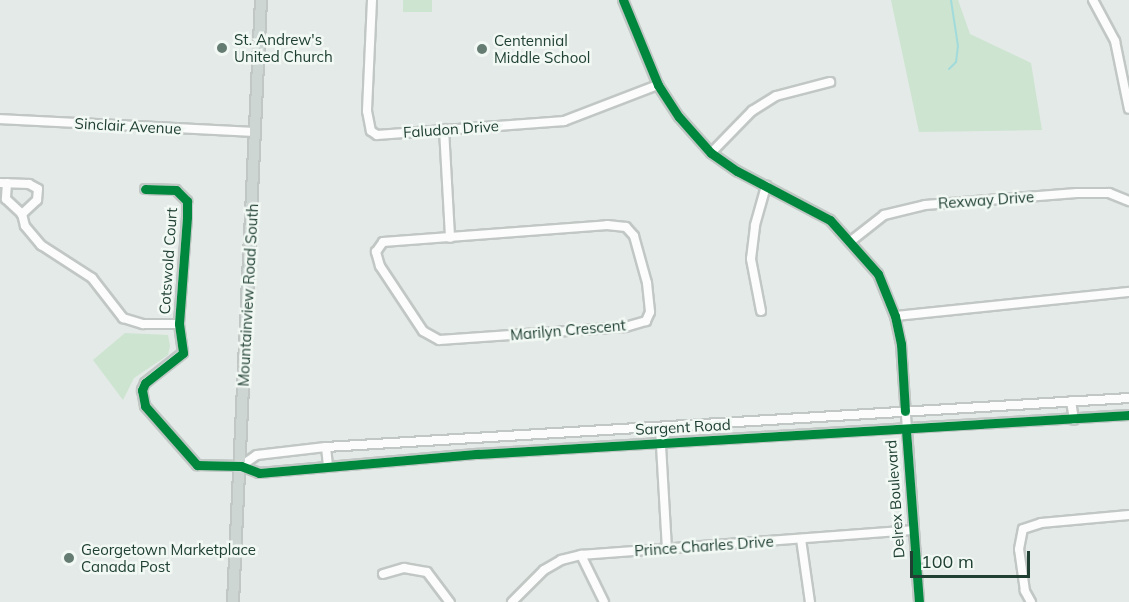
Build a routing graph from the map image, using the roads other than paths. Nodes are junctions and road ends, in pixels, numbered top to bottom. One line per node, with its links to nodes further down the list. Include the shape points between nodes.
1 (261, 0): 10 (main road, Mountainview Road South)
2 (372, 0): 9 (street, Faludon Drive, via 367,111 370,130 377,135)
3 (623, 0): 6 (street, Delrex Boulevard)
4 (1093, 0): 7 (street, via 1115,41)
5 (830, 82): 11 (street, via 776,96 752,111)
6 (658, 85): 9 (street, Faludon Drive, via 564,121); 11 (street, Delrex Boulevard, via 679,117)
7 (1129, 109)
8 (0, 119): 10 (street, Sinclair Avenue)
9 (444, 129): 17 (street)
10 (256, 132): 37 (main road, Mountainview Road South)
11 (711, 153): 13 (street, Delrex Boulevard)
12 (4, 183): 16 (street, via 6,200); 16 (street, via 28,184 38,189 37,200)
13 (766, 186): 18 (street, Delrex Boulevard, via 830,220); 20 (street, via 751,259)
14 (145, 189): 22 (street, Cotswold Court, via 177,190 187,201)
15 (1129, 201): 18 (street, Rexway Drive, via 1109,193 1077,193 925,205 884,215)
16 (22, 214): 22 (street, via 25,226 41,245 92,278 123,318 143,324)
17 (450, 238): 17 (street, Marilyn Crescent, via 383,242 376,252 380,266 423,331 439,340 625,327 646,321 650,312 634,236 626,227 607,225)
18 (851, 241): 21 (street, Delrex Boulevard, via 878,274)
19 (1129, 292): 21 (street)
20 (761, 311)
21 (895, 316): 25 (street, Delrex Boulevard)
22 (179, 324): 37 (street, Cotswold Court, via 183,353 144,383 145,406 196,465)
23 (1129, 398): 24 (street, Sargent Road)
24 (1071, 401): 25 (street, Sargent Road); 28 (street)
25 (905, 411): 27 (street, Sargent Road); 30 (street, Delrex Boulevard)
26 (1129, 415): 28 (street, Sargent Road)
27 (774, 420): 29 (street, Sargent Road); 31 (street)
28 (1074, 420): 30 (street, Sargent Road)
29 (660, 428): 32 (street, Sargent Road); 33 (street)
30 (906, 429): 31 (street, Sargent Road); 39 (street, Delrex Boulevard)
31 (777, 437): 33 (street, Sargent Road)
32 (475, 438): 34 (street, Sargent Road); 35 (street)
33 (661, 443): 35 (street, Sargent Road); 41 (street)
34 (326, 447): 36 (street); 37 (street, Sargent Road, via 257,455)
35 (478, 454): 36 (street, Sargent Road)
36 (328, 465): 37 (street, Sargent Road, via 259,473)
37 (241, 466): 44 (main road, Mountainview Road South)
38 (1129, 515): 50 (street, via 1023,529 1019,549 1025,591)
39 (911, 530): 40 (street, Prince Charles Drive); 49 (street, Delrex Boulevard)
40 (801, 539): 41 (street, Prince Charles Drive); 48 (street)
41 (667, 548): 42 (street, Prince Charles Drive)
42 (581, 555): 46 (street, Prince Charles Drive, via 544,570); 47 (street)
43 (383, 574): 45 (street, via 404,568 427,572)
44 (235, 598)
45 (450, 602)
46 (512, 602)
47 (604, 602)
48 (810, 602)
49 (919, 602)
50 (1031, 602)

